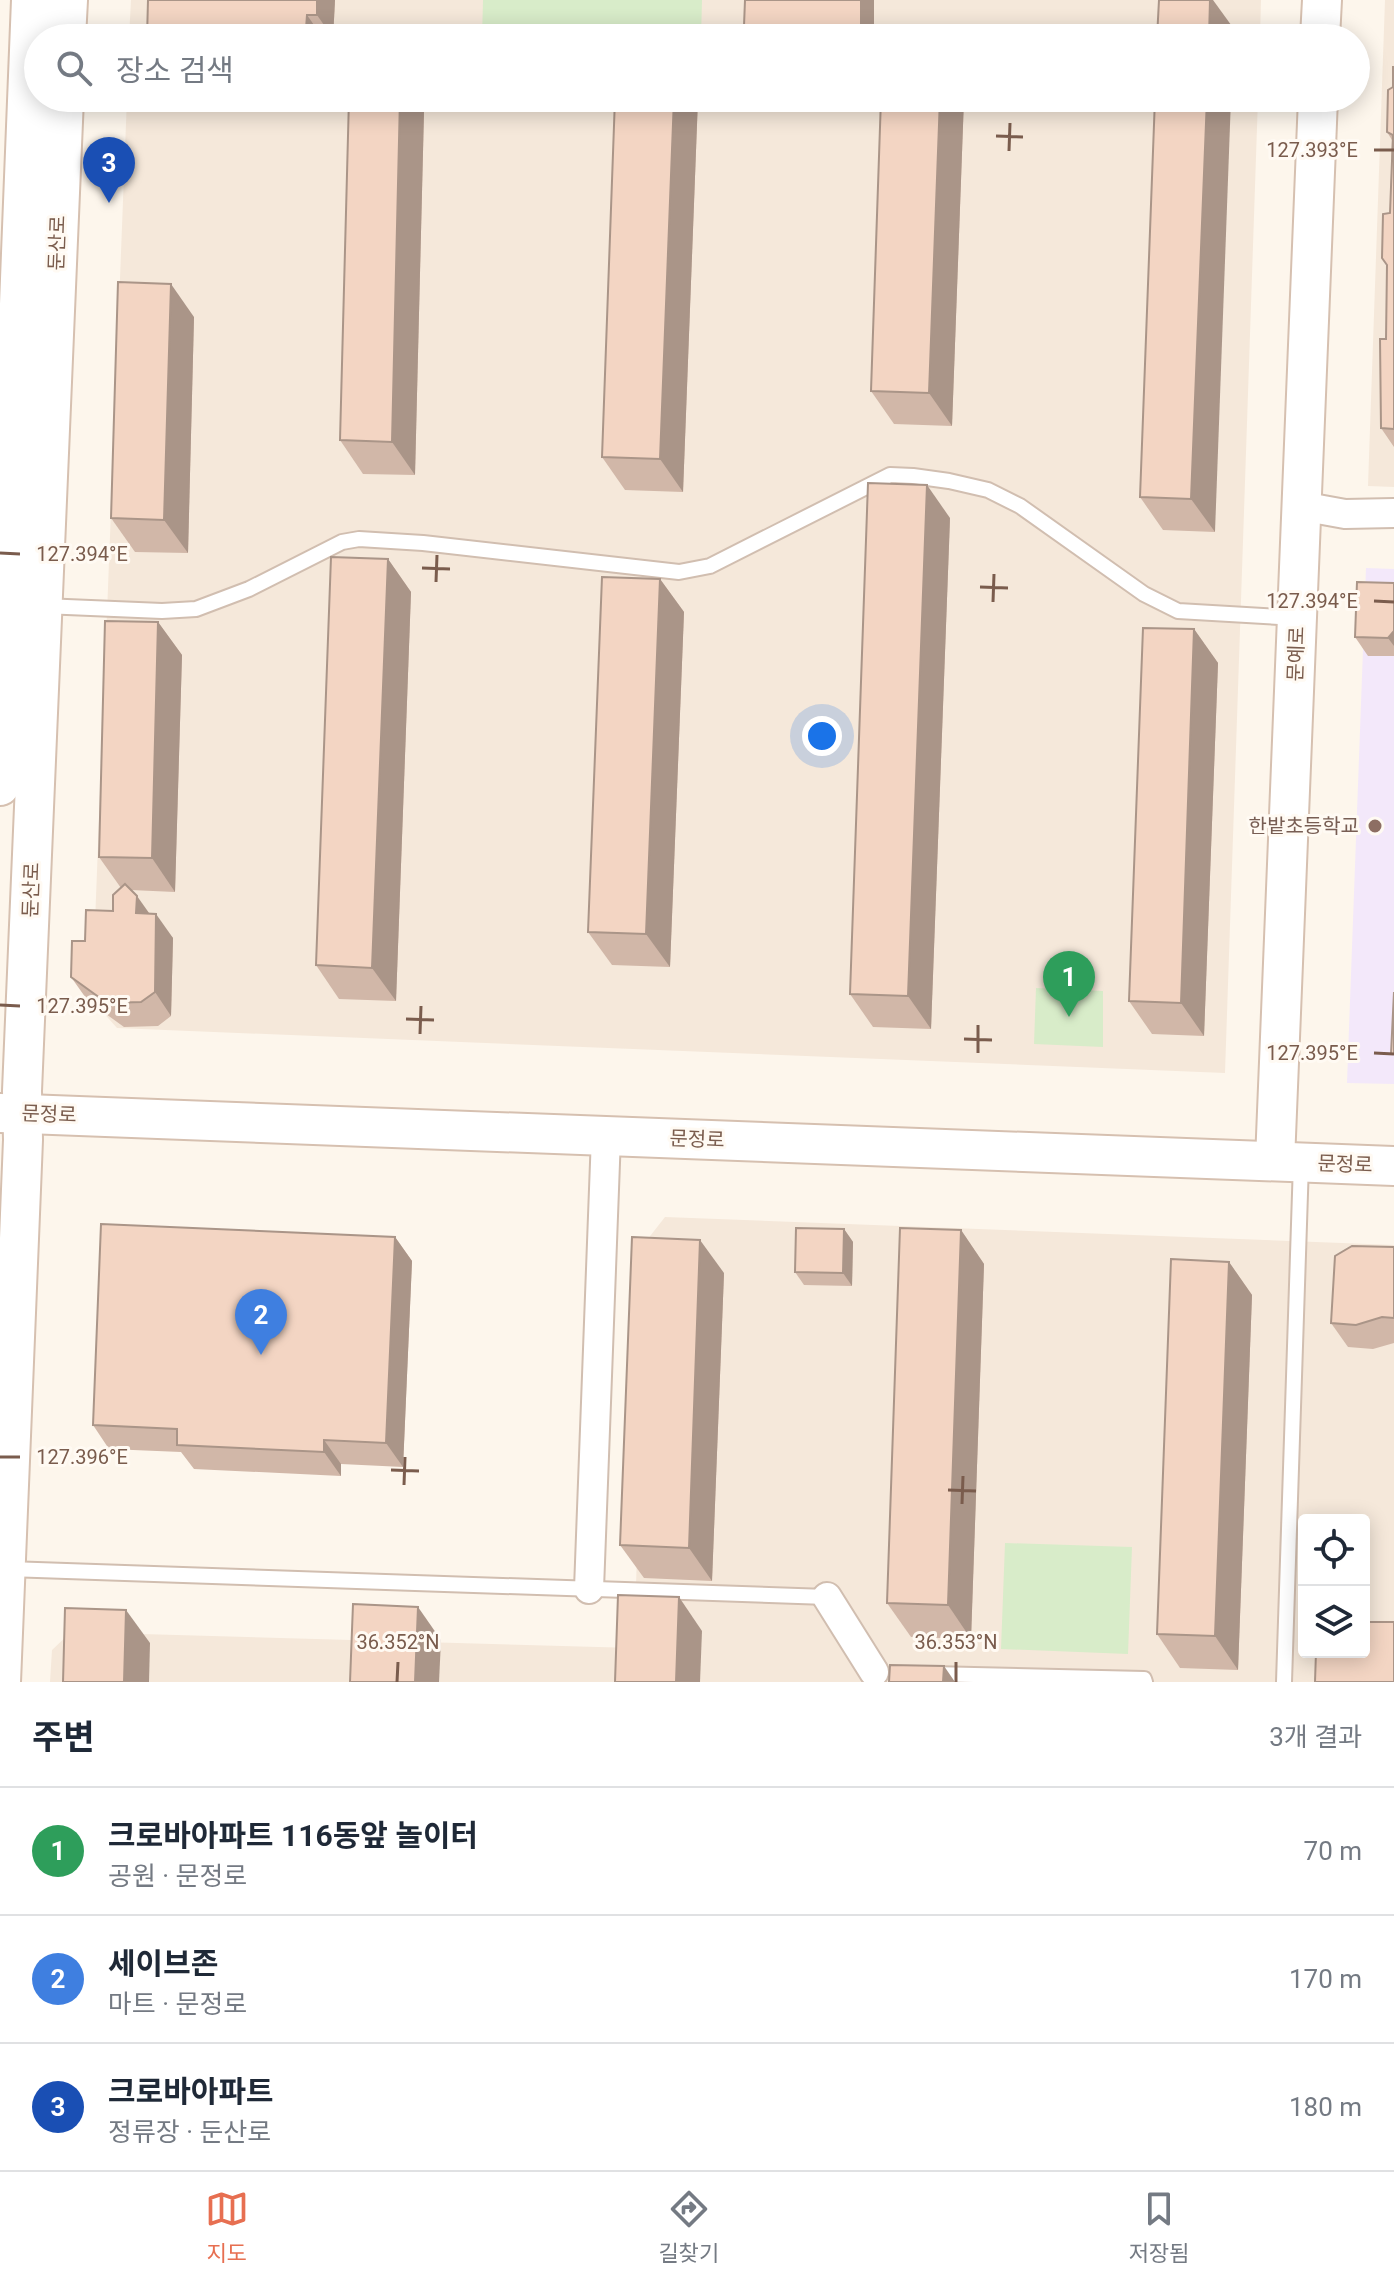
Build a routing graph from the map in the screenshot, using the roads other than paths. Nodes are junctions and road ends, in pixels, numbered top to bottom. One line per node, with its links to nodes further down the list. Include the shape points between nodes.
1 (31, 0): 4 (main road, 둔산로)
2 (68, 0): 5 (main road)
3 (1322, 0): 6 (main road)
4 (30, 24)
5 (67, 24)
6 (1321, 24)
7 (29, 112): 10 (main road, 둔산로)
8 (62, 112): 10 (main road, 둔산로)
9 (1317, 112): 11 (main road, 문예로)
10 (22, 413): 13 (main road, 둔산로)
11 (1301, 506): 12 (street, via 1345,514); 14 (main road, 문예로)
12 (1394, 513)
13 (25, 605): 14 (lane, via 196,609 359,539 679,572 710,566 890,475 988,490 1178,611); 15 (main road, 둔산로); 16 (main road, 둔산로, via 22,1091)
14 (1298, 618): 18 (main road, 문예로)
15 (0, 786)
16 (12, 1113): 17 (main road, 문정로); 20 (main road, 둔산로)
17 (606, 1136): 18 (main road, 문정로); 21 (street)
18 (1288, 1162): 19 (main road, 문정로); 27 (lane)
19 (1394, 1166)
20 (3, 1569): 21 (lane); 25 (main road, 둔산로)
21 (589, 1589): 22 (lane)
22 (827, 1597): 23 (street)
23 (881, 1672)
24 (916, 1673): 26 (lane)
25 (1, 1682)
26 (1145, 1682)
27 (1284, 1682)

